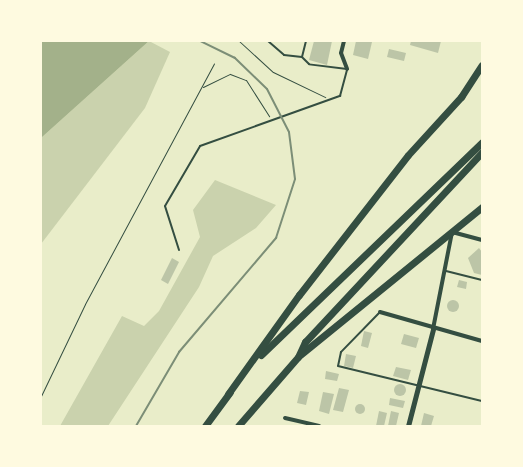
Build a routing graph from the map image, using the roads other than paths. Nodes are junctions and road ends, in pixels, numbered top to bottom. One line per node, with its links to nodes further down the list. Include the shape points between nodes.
1 (268, 41): 4 (lane, via 284,55)
2 (306, 41): 4 (lane)
3 (344, 41): 6 (street, via 341,52)
4 (302, 57): 6 (lane, via 324,69)
5 (482, 64): 20 (highway, via 461,97 408,155 299,295)
6 (347, 69): 12 (lane, via 340,96 200,146 165,206)
7 (482, 142): 9 (highway)
8 (482, 152): 9 (highway)
9 (427, 203): 18 (highway, via 305,342); 20 (highway, via 279,333)
10 (482, 207): 18 (highway)
11 (482, 240): 13 (street, via 452,232)
12 (179, 250)
13 (443, 270): 14 (lane); 16 (street)
14 (482, 280)
15 (380, 312): 16 (street); 19 (lane, via 341,352 337,364)
16 (433, 329): 17 (street); 19 (street)
17 (482, 340)
18 (298, 357): 24 (highway)
19 (418, 385): 21 (lane); 26 (street)
20 (228, 394): 23 (highway)
21 (482, 401)
22 (284, 418): 25 (street)
23 (205, 426)
24 (238, 426)
25 (319, 426)
26 (408, 426)

